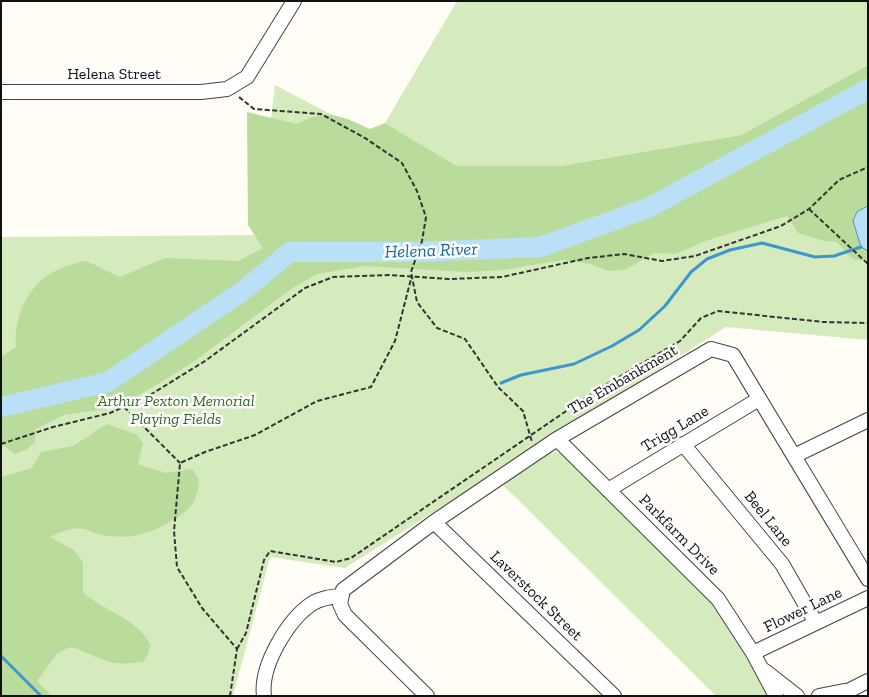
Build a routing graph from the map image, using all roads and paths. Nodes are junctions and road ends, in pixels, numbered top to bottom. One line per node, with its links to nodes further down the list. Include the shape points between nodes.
1 (294, 1): 2 (street, via 247,77)
2 (228, 89): 3 (street, Helena Street, via 201,92); 7 (path, via 254,109 321,114 365,138 402,164 426,216)
3 (1, 92)
4 (868, 167): 5 (path, via 839,180)
5 (809, 209): 6 (path); 7 (path, via 781,226 695,256 662,261 624,254 588,258 502,278 449,279)
6 (868, 264)
7 (412, 275): 9 (path, via 333,277 305,288 205,361); 14 (path, via 417,302 437,328 466,339 498,387 523,411); 16 (path, via 395,341 371,387 316,401 254,435)
8 (759, 399): 11 (street, The Embankment, via 733,355 711,349); 13 (street, Trigg Lane); 15 (street, The Embankment)
9 (124, 407): 12 (path); 16 (path)
10 (868, 420): 15 (street)
11 (557, 439): 14 (street, The Embankment); 17 (street, Parkfarm Drive)
12 (1, 444)
13 (683, 444): 17 (street, Trigg Lane); 22 (street, Beel Lane, via 782,564)
14 (537, 453): 18 (street, The Embankment)
15 (794, 456): 19 (street, The Embankment)
16 (180, 463): 27 (path, via 174,531 177,567 202,608 237,649)
17 (608, 490): 23 (street, Parkfarm Drive, via 718,599)
18 (434, 522): 20 (street, The Embankment, via 348,585); 30 (street, Laverstock Street)
19 (868, 579)
20 (340, 596): 28 (street, via 313,603 280,638 268,663); 29 (street, via 345,615)
21 (868, 598): 22 (street, Flower Lane)
22 (816, 623): 23 (street, Flower Lane)
23 (753, 653): 24 (street, Parkfarm Drive)
24 (761, 668): 31 (street, Parkfarm Drive); 32 (street, Parkfarm Drive)
25 (868, 680): 26 (street)
26 (843, 694): 33 (street)
27 (230, 696)
28 (264, 696)
29 (427, 696)
30 (614, 696)
31 (776, 696)
32 (797, 696)
33 (819, 696)

